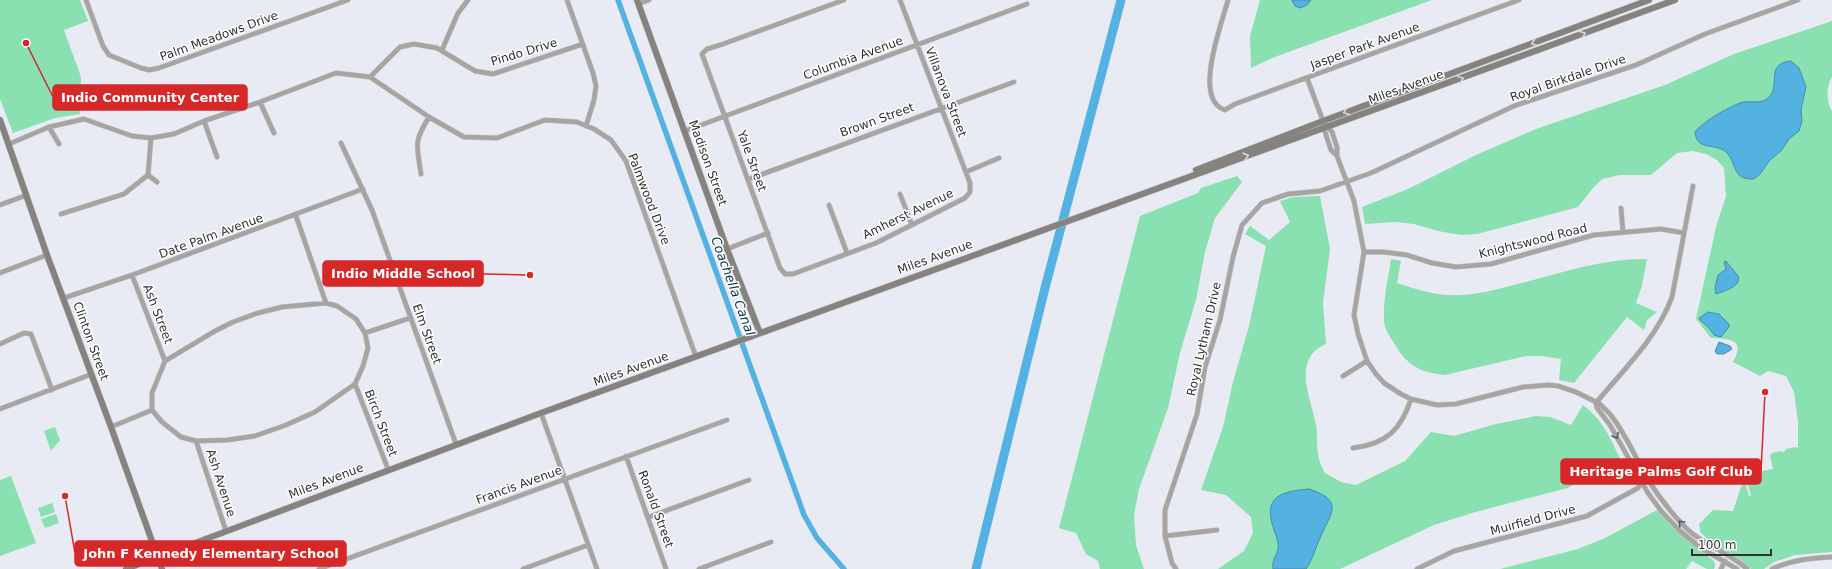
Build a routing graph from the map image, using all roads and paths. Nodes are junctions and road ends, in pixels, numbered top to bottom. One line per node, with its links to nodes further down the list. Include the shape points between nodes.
1 (86, 0): 2 (street, Palm Meadows Drive, via 103,46 109,55 150,70)
2 (348, 0)
3 (468, 0): 17 (street, via 458,13)
4 (567, 0): 15 (street)
5 (649, 0): 13 (street)
6 (844, 0): 23 (street, Yale Street, via 707,49 702,54)
7 (900, 0): 16 (street, Villanova Street)
8 (1228, 0): 19 (street, Jasper Park Avenue, via 1209,77 1212,100 1217,107 1225,110)
9 (1520, 0): 19 (street, Jasper Park Avenue)
10 (1649, 0): 27 (street, Miles Avenue, one-way to 27)
11 (1675, 0): 30 (street, Miles Avenue, one-way to 11)
12 (1798, 0): 44 (street, Royal Birkdale Drive, via 1705,34 1636,65 1514,106 1398,161)
13 (638, 2): 31 (street, Madison Street)
14 (1027, 4): 16 (street, Columbia Avenue)
15 (583, 44): 17 (street, Pindo Drive, via 493,74 474,71); 28 (street, via 596,86)
16 (917, 45): 22 (street, Villanova Street); 23 (street, Columbia Avenue)
17 (442, 50): 18 (street, Pindo Drive, via 414,44 400,47)
18 (370, 77): 21 (street, Palmwood Drive, via 336,73); 24 (street, Palmwood Drive)
19 (1307, 78): 27 (street)
20 (1014, 82): 22 (street, Brown Street)
21 (260, 102): 26 (street, Palmwood Drive); 32 (street)
22 (941, 107): 40 (street, Villanova Street); 43 (street, Brown Street)
23 (725, 116): 31 (street, Columbia Avenue); 43 (street, Yale Street)
24 (429, 117): 28 (street, Palmwood Drive, via 464,137 497,138 545,120 577,122); 41 (street, via 416,142)
25 (0, 120): 35 (street, Clinton Street)
26 (204, 120): 33 (street, Palmwood Drive, via 174,134); 38 (street)
27 (1323, 120): 30 (street); 49 (street, Miles Avenue, via 1230,155)
28 (586, 126): 74 (street, Palmwood Drive, via 611,140 626,161)
29 (49, 127): 33 (street, Palmwood Drive, via 84,119 132,136); 35 (street, Palmwood Drive); 36 (street)
30 (1326, 128): 37 (street, via 1337,147); 37 (street, via 1331,150); 49 (street, Miles Avenue, one-way to 30)
31 (685, 131): 61 (street, Madison Street)
32 (274, 133)
33 (151, 138): 42 (street)
34 (341, 143): 47 (street, Elm Street)
35 (9, 144): 51 (street, Clinton Street)
36 (59, 144)
37 (1337, 156): 44 (street)
38 (217, 157)
39 (999, 158): 40 (street)
40 (966, 172): 48 (street, Villanova Street)
41 (421, 174)
42 (148, 175): 45 (street); 55 (street, via 124,194)
43 (748, 179): 60 (street, Yale Street)
44 (1346, 181): 62 (street, via 1354,201); 100 (street, Royal Lytham Drive, via 1320,191 1288,194 1262,203 1242,225 1220,320 1205,367 1197,414 1165,510)
45 (157, 182)
46 (1693, 186): 59 (street)
47 (363, 189): 56 (street, Date Palm Avenue, via 340,196); 70 (street, Elm Street)
48 (970, 192): 57 (street, Amherst Avenue, via 965,198)
49 (1144, 192): 72 (street, Miles Avenue)
50 (900, 194): 57 (street)
51 (27, 195): 52 (street); 64 (street, Clinton Street)
52 (0, 205)
53 (829, 205): 63 (street)
54 (1620, 208): 58 (street)
55 (61, 214)
56 (296, 216): 67 (street, Date Palm Avenue); 69 (street)
57 (912, 225): 63 (street, Amherst Avenue, via 876,243)
58 (1623, 232): 59 (street, Knightswood Road, via 1661,229); 62 (street, Knightswood Road, via 1594,235 1491,264 1456,267 1407,255)
59 (1684, 233): 82 (street, via 1672,297 1658,327)
60 (768, 234): 61 (street); 66 (street, Yale Street, via 780,268)
61 (727, 249): 72 (street, Madison Street)
62 (1364, 252): 76 (street, via 1354,315)
63 (847, 253): 66 (street, Amherst Avenue, via 793,274)
64 (47, 255): 65 (street); 68 (street, Clinton Street)
65 (0, 273)
66 (785, 274)
67 (132, 275): 68 (street, Date Palm Avenue); 75 (street, Ash Street)
68 (64, 298): 77 (street, Clinton Street)
69 (326, 303): 71 (street, via 338,306 356,319); 75 (street, via 282,307 258,313 221,328)
70 (410, 318): 71 (street); 89 (street, Elm Street)
71 (366, 333): 79 (street, via 368,348 364,366)
72 (760, 333): 74 (street, Miles Avenue)
73 (0, 344): 80 (street, via 24,333 31,334)
74 (696, 357): 85 (street, Miles Avenue)
75 (165, 361): 84 (street, via 152,393)
76 (1367, 361): 78 (street); 81 (street, via 1393,390)
77 (92, 374): 80 (street); 87 (street, Clinton Street)
78 (1343, 376)
79 (355, 384): 88 (street, via 315,412 286,425 255,436); 92 (street, Birch Street)
80 (52, 390): 83 (street)
81 (1411, 399): 82 (street, via 1437,405 1456,404 1523,388 1548,385 1572,390); 90 (street, via 1402,421 1394,432 1382,440)
82 (1596, 403): 95 (street, via 1604,407 1615,420); 96 (street, one-way to 96)
83 (0, 409)
84 (152, 410): 87 (street); 88 (street, via 181,437)
85 (541, 413): 89 (street, Miles Avenue); 93 (street)
86 (727, 420): 91 (street, Francis Avenue)
87 (111, 427): 105 (street, Clinton Street)
88 (196, 441): 99 (street, Ash Avenue)
89 (456, 444): 92 (street, Miles Avenue)
90 (1353, 448)
91 (626, 456): 93 (street, Francis Avenue); 97 (street, Ronald Street)
92 (388, 469): 99 (street, Miles Avenue)
93 (565, 479): 102 (street); 109 (street, Francis Avenue)
94 (749, 480): 97 (street)
95 (1650, 482): 96 (street); 103 (street, one-way to 95, via 1690,531 1668,508)
96 (1643, 484): 106 (street, via 1662,512 1680,531 1701,548); 115 (street, Muirfield Drive, via 1586,516 1454,551)
97 (649, 517): 112 (street, Ronald Street)
98 (1216, 530): 100 (street)
99 (226, 531): 105 (street, Miles Avenue)
100 (1165, 536): 114 (street, Royal Lytham Drive)
101 (771, 542): 113 (street)
102 (588, 545): 110 (street); 111 (street)
103 (1728, 556): 106 (street); 118 (street)
104 (1832, 557): 119 (street, via 1809,558)
105 (158, 558): 107 (street, Miles Avenue); 108 (street, Clinton Street)
106 (1725, 562): 116 (street); 117 (street)
107 (126, 569)
108 (162, 569)
109 (319, 569)
110 (523, 569)
111 (597, 569)
112 (666, 569)
113 (699, 569)
114 (1176, 569)
115 (1417, 569)
116 (1721, 569)
117 (1737, 569)
118 (1747, 569)
119 (1772, 569)

